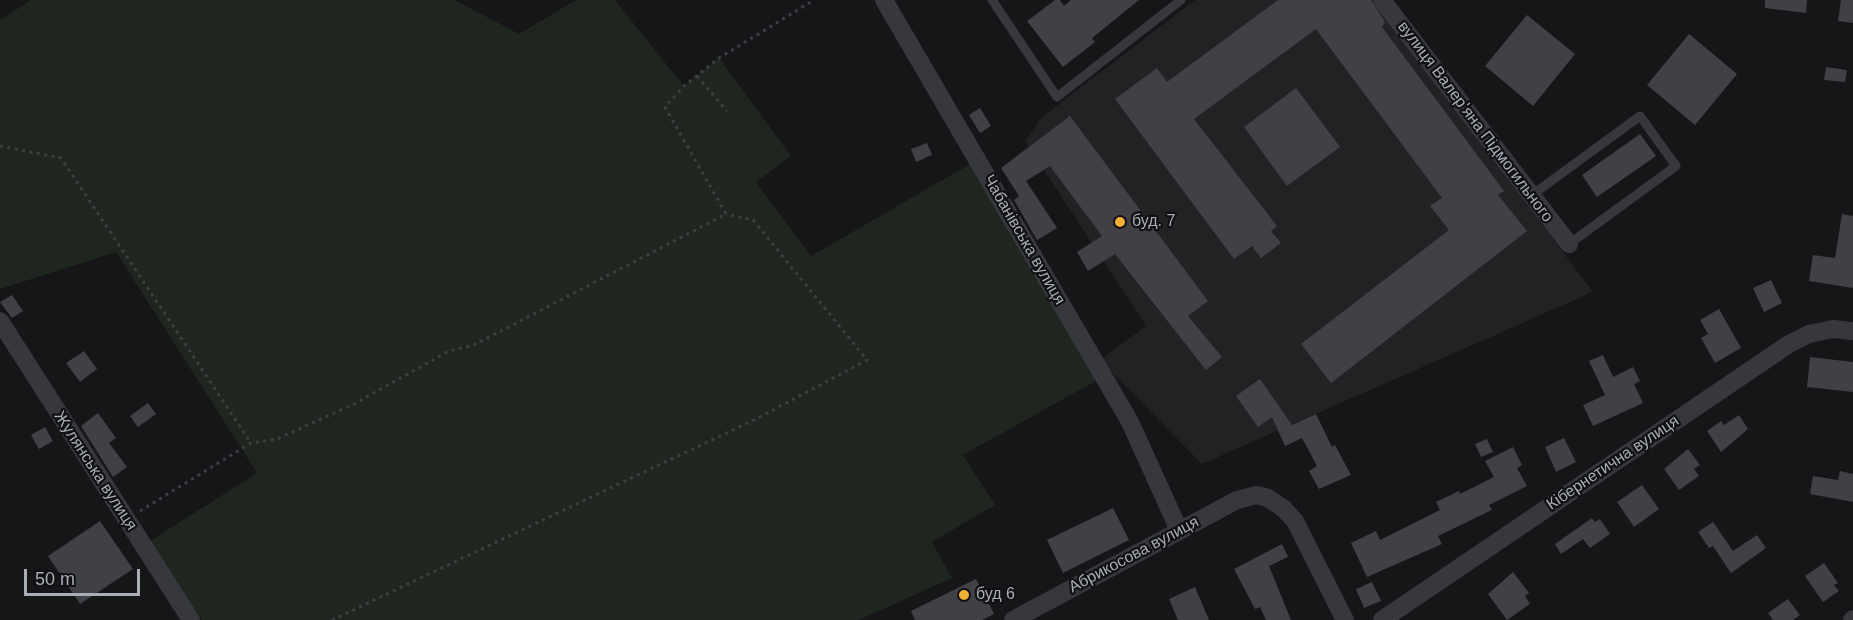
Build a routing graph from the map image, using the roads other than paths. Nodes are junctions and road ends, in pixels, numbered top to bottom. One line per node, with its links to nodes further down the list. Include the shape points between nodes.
1 (884, 0): 9 (street, Чабанівська вулиця, via 1130,422)
2 (993, 0): 3 (lane, via 1057,97)
3 (1181, 0)
4 (1382, 0): 5 (street, вулиця Валерʼяна Підмогильного)
5 (1532, 195): 6 (street, вулиця Валерʼяна Підмогильного); 6 (lane, via 1640,116 1676,166)
6 (1569, 244)
7 (0, 321): 10 (street, Жулянська вулиця)
8 (1853, 332): 13 (street, Кібернетична вулиця, via 1833,329 1809,334 1789,344)
9 (1179, 530): 11 (street, Абрикосова вулиця); 12 (street, Абрикосова вулиця, via 1237,500 1257,495 1268,498 1295,521)
10 (191, 620)
11 (1013, 620)
12 (1345, 620)
13 (1382, 620)

